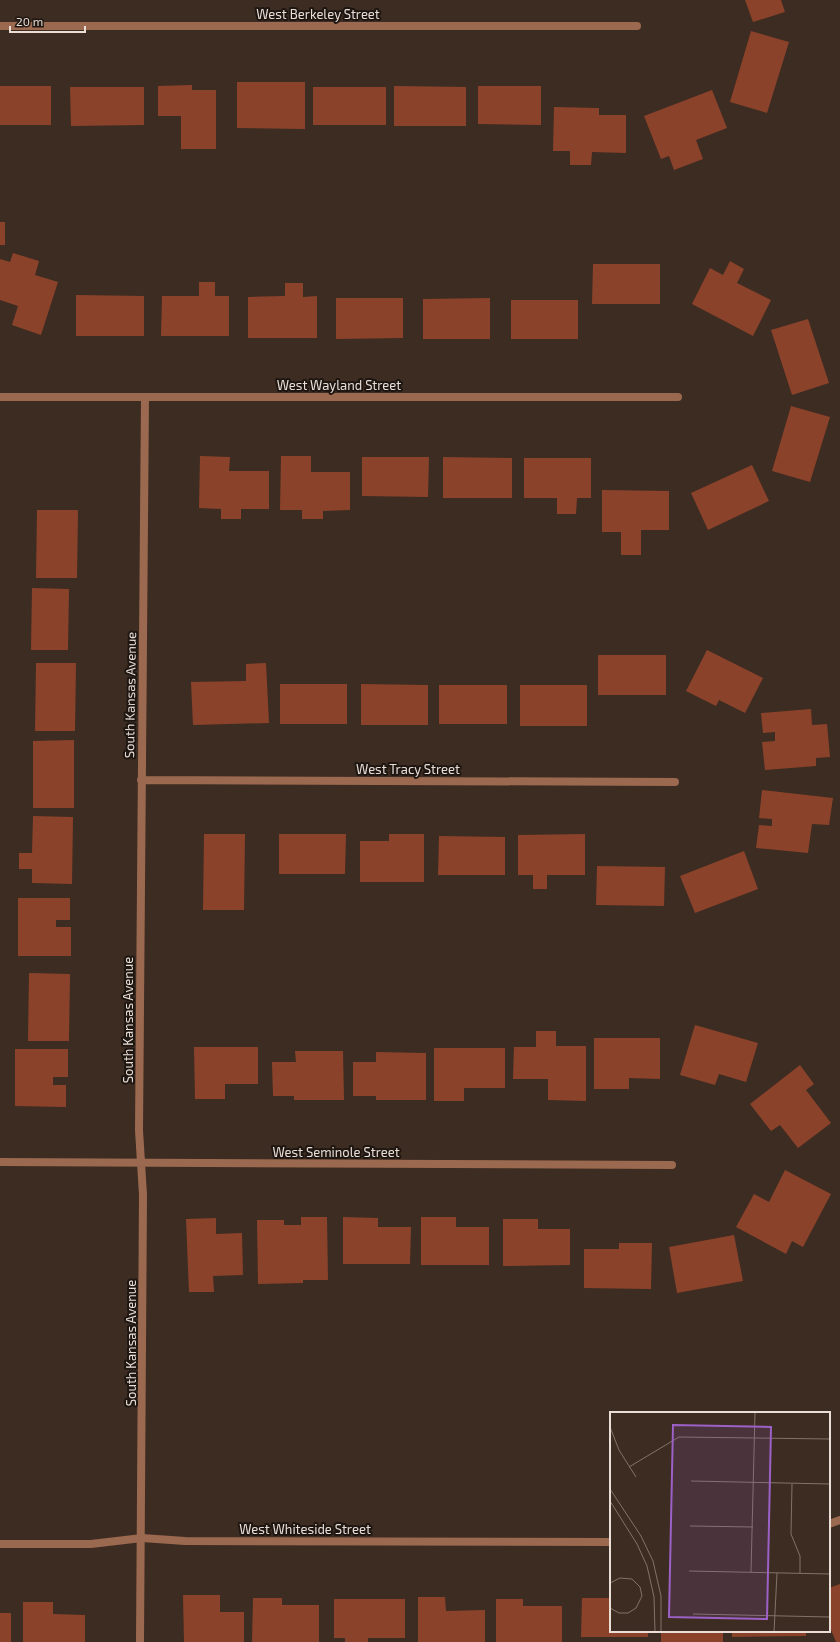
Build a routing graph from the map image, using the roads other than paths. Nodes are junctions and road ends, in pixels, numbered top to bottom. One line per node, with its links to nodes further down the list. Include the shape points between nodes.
1 (0, 26): 2 (street, West Berkeley Street)
2 (636, 26)
3 (0, 396): 5 (street, West Wayland Street)
4 (678, 396): 5 (street, West Wayland Street)
5 (145, 397): 6 (street, South Kansas Avenue)
6 (141, 780): 7 (street, West Tracy Street); 9 (street, South Kansas Avenue)
7 (675, 782)
8 (0, 1162): 9 (street, West Seminole Street)
9 (141, 1163): 10 (street, West Seminole Street); 13 (street, South Kansas Avenue)
10 (672, 1165)
11 (840, 1520): 12 (street)
12 (830, 1524)
13 (142, 1538): 14 (street, West Whiteside Street, via 185,1541); 15 (street, West Whiteside Street, via 91,1544); 16 (street, South Kansas Avenue)
14 (610, 1542)
15 (0, 1544)
16 (140, 1642)

